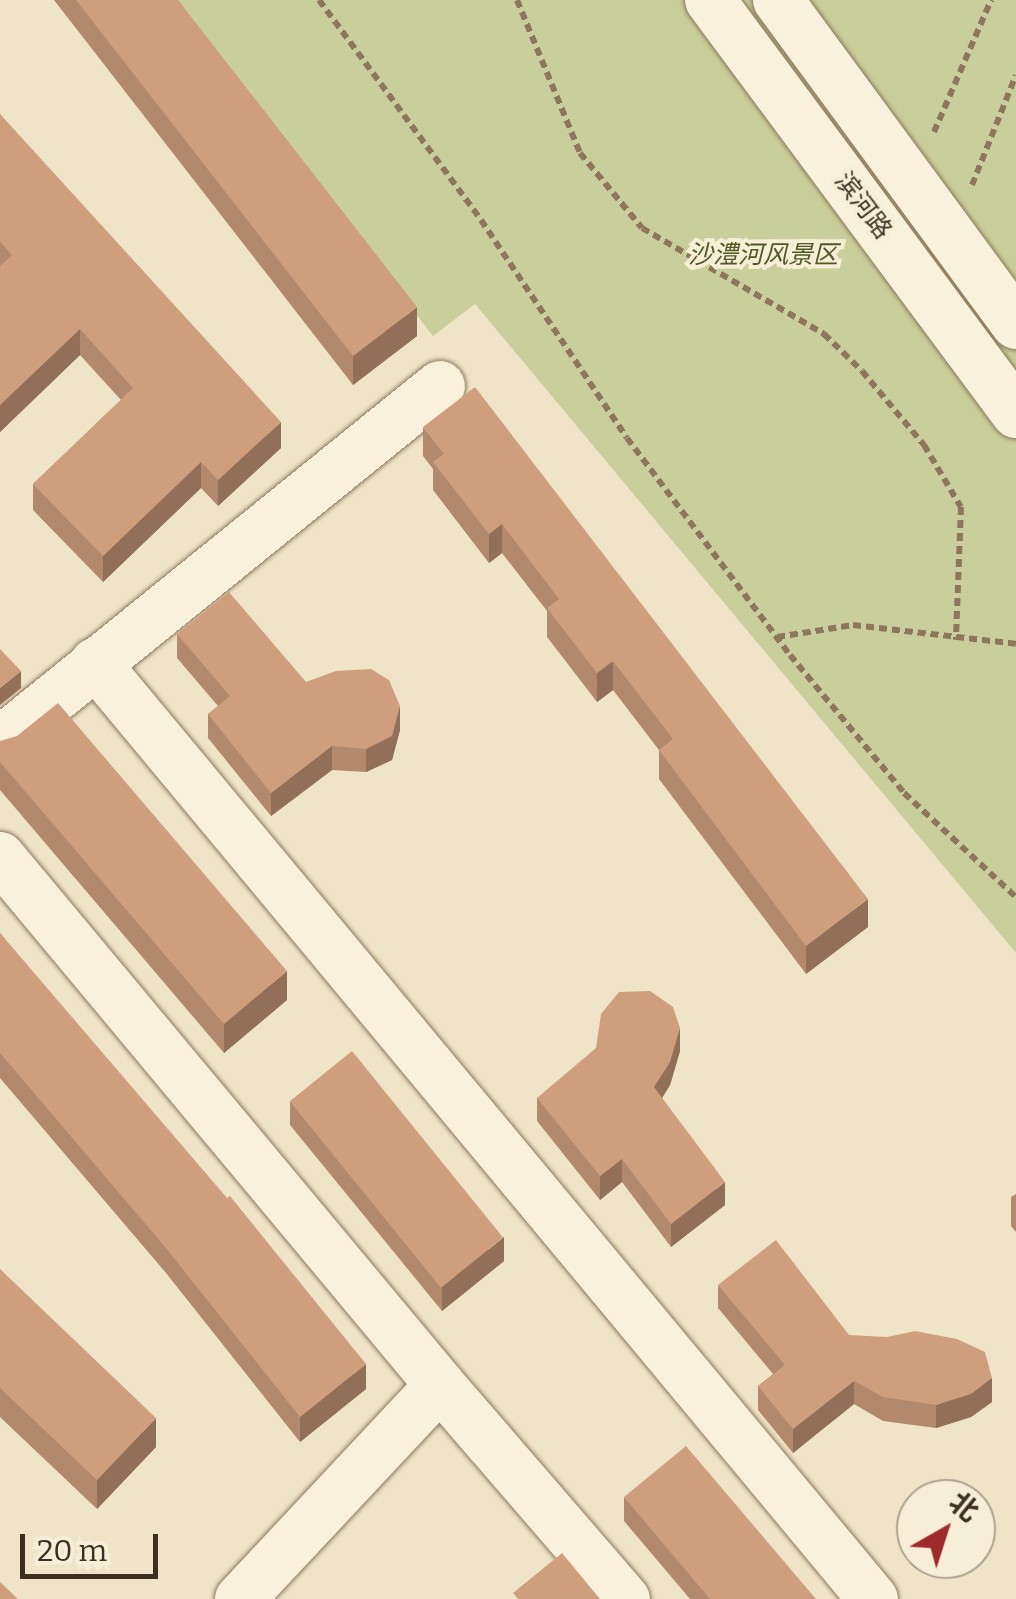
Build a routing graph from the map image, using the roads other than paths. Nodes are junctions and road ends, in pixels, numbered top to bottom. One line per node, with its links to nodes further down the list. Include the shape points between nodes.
1 (710, 0): 4 (street, 滨河路)
2 (778, 0): 3 (street)
3 (913, 183): 4 (street); 5 (street)
4 (869, 214): 7 (street, 滨河路)
5 (1016, 324)
6 (440, 386): 8 (street)
7 (1016, 413)
8 (95, 663): 9 (street); 14 (street)
9 (0, 742)
10 (0, 857): 11 (street)
11 (440, 1384): 12 (street); 13 (street)
12 (240, 1599)
13 (625, 1599)
14 (873, 1599)

